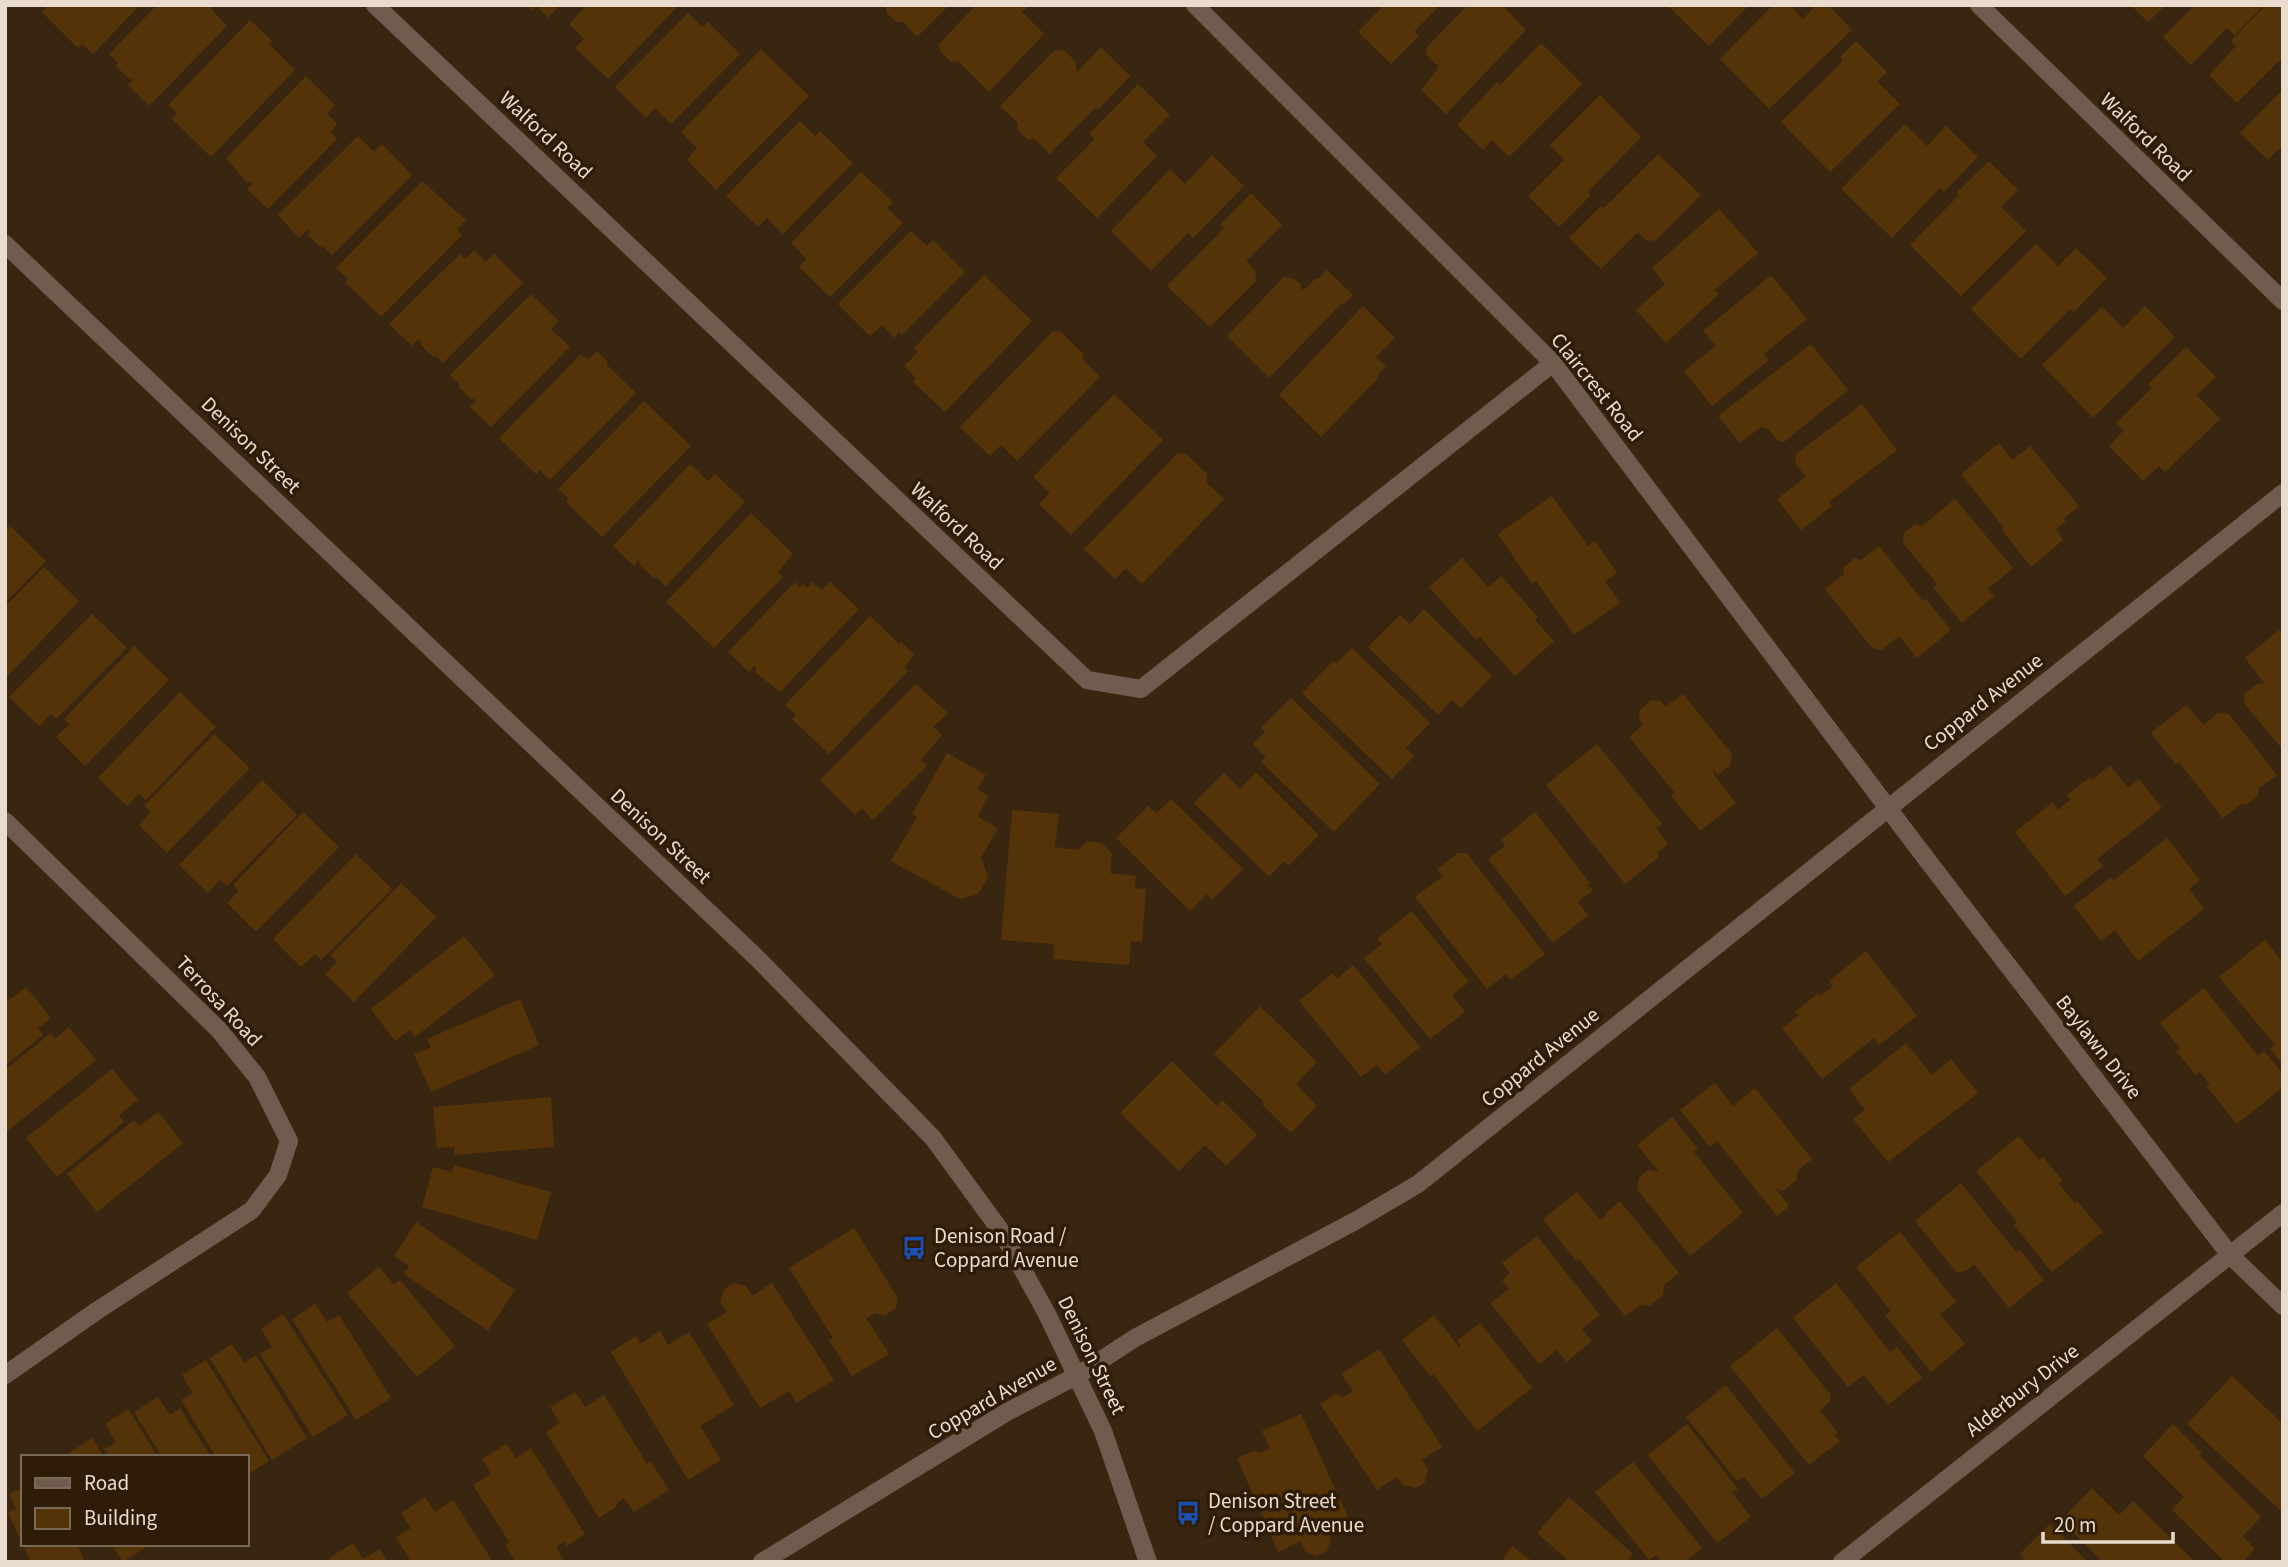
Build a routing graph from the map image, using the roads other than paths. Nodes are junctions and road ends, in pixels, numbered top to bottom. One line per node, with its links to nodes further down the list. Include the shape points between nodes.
1 (375, 5): 6 (street, Walford Road, via 1087,680 1141,689)
2 (1195, 5): 6 (street, Claircrest Road)
3 (1979, 5): 5 (street, Walford Road)
4 (5, 244): 14 (street, Denison Street, via 759,960 933,1138 1003,1234)
5 (2283, 301)
6 (1553, 363): 8 (street, Claircrest Road)
7 (2283, 493): 8 (street, Coppard Avenue)
8 (1887, 808): 11 (street, Baylawn Drive); 14 (street, Coppard Avenue, via 1418,1184 1135,1338)
9 (5, 821): 13 (street, Terrosa Road, via 219,1030 257,1077 289,1141 278,1175 252,1210)
10 (2283, 1213): 11 (street, Alderbury Drive)
11 (2230, 1255): 12 (street, Baylawn Drive); 17 (street, Alderbury Drive)
12 (2283, 1306)
13 (5, 1375)
14 (1078, 1375): 15 (street, Coppard Avenue, via 1007,1412); 16 (street, Denison Street, via 1104,1431)
15 (762, 1562)
16 (1148, 1562)
17 (1842, 1562)

